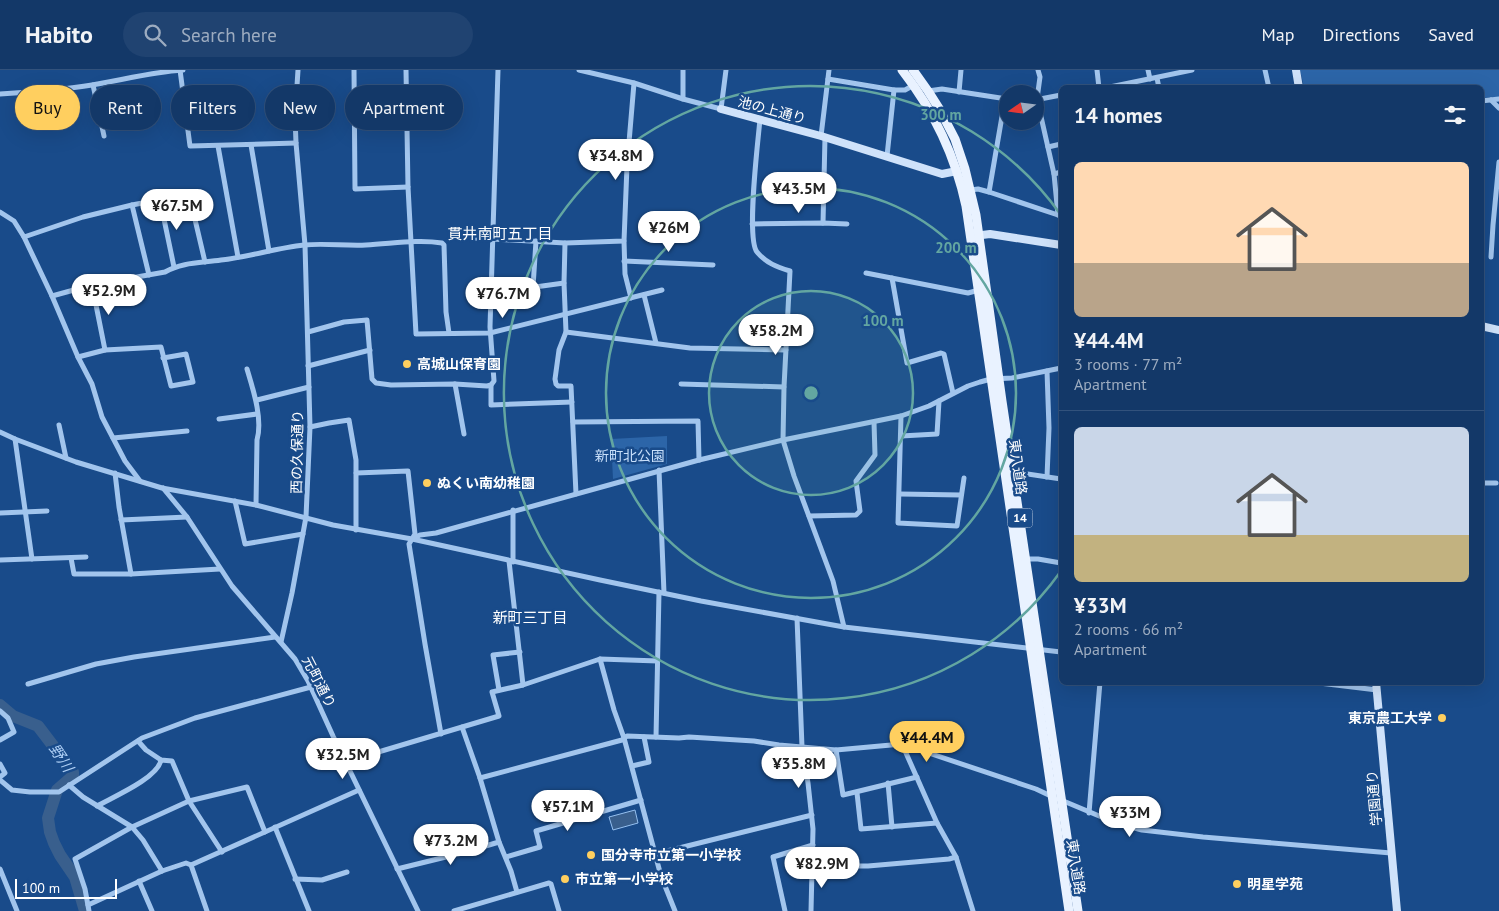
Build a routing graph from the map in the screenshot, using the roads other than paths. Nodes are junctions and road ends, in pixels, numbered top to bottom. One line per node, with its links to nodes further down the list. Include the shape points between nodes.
1 (182, 70): 20 (street); 56 (street, via 190,146)
2 (298, 70): 53 (street, 西の久保通り)
3 (354, 70): 63 (street, via 355,189)
4 (406, 70): 63 (street)
5 (498, 70): 78 (street)
6 (578, 70): 24 (street, 池の上通り)
7 (683, 70): 40 (street)
8 (726, 70): 46 (street)
9 (829, 70): 22 (street)
10 (902, 70): 27 (main road, 東八道路 / 14)
11 (913, 70): 35 (main road, 東八道路 / 14)
12 (961, 70): 36 (street)
13 (1038, 70): 28 (street)
14 (1097, 70): 29 (street)
15 (1148, 70): 23 (street)
16 (1192, 70): 19 (street)
17 (1265, 70): 32 (street)
18 (1296, 70): 33 (street)
19 (1168, 72): 21 (street)
20 (136, 73): 26 (street)
21 (1157, 78): 23 (street); 31 (street)
22 (828, 79): 34 (street); 52 (street)
23 (1150, 79): 30 (street)
24 (634, 83): 40 (street, 池の上通り); 81 (street)
25 (90, 85): 37 (street)
26 (92, 85)
27 (914, 85): 34 (street); 60 (main road, 東八道路 / 14, via 942,133)
28 (1039, 85)
29 (1098, 85)
30 (1126, 85)
31 (1158, 85)
32 (1269, 85)
33 (1298, 85)
34 (894, 90): 58 (street)
35 (928, 91): 36 (street); 64 (main road, 東八道路 / 14, via 954,139)
36 (959, 92): 39 (street)
37 (0, 94)
38 (1059, 96): 41 (street)
39 (999, 98)
40 (683, 99): 46 (street, 池の上通り)
41 (1044, 99)
42 (1499, 99): 43 (street)
43 (1491, 100): 44 (street); 45 (street)
44 (1484, 101)
45 (1499, 108)
46 (720, 109): 47 (street, 池の上通り)
47 (760, 119): 52 (street, 池の上通り); 72 (street)
48 (103, 130): 51 (street)
49 (1000, 130): 65 (street)
50 (1044, 130): 57 (street)
51 (104, 136)
52 (823, 136): 58 (street, 池の上通り); 71 (street)
53 (296, 144): 55 (street); 83 (street, 西の久保通り)
54 (1059, 144): 57 (street)
55 (251, 145): 56 (street); 85 (street)
56 (218, 146): 86 (street)
57 (1048, 147): 62 (street)
58 (887, 156): 60 (street, 池の上通り, via 942,174)
59 (1499, 162): 87 (street)
60 (957, 171): 75 (main road, 東八道路 / 14)
61 (1059, 173): 62 (street)
62 (1054, 174): 68 (street)
63 (408, 188): 79 (street)
64 (971, 190): 65 (street); 74 (main road, 東八道路 / 14)
65 (989, 192): 70 (street)
66 (160, 200): 67 (street); 89 (street, via 189,194); 91 (street)
67 (132, 205): 76 (street, via 83,217); 93 (street)
68 (1059, 208)
69 (0, 212): 76 (street, via 14,221)
70 (1059, 215)
71 (823, 223): 72 (street); 73 (street)
72 (752, 224): 114 (street, via 756,251 770,264 790,271)
73 (847, 224)
74 (980, 235): 75 (street); 84 (street); 121 (main road, 東八道路 / 14)
75 (970, 237): 99 (main road, 東八道路 / 14)
76 (24, 238): 102 (street)
77 (475, 238): 78 (street)
78 (493, 239): 80 (street); 100 (street)
79 (411, 241): 83 (street); 109 (street, via 438,242 444,246); 109 (street, via 416,334)
80 (536, 241): 82 (street); 97 (street)
81 (624, 241): 82 (street); 88 (street)
82 (565, 243): 95 (street)
83 (305, 245): 85 (street); 107 (street, 西の久保通り)
84 (1059, 245)
85 (269, 251): 86 (street)
86 (238, 257): 89 (street)
87 (1491, 257)
88 (624, 261): 90 (street); 103 (street)
89 (205, 262): 91 (street)
90 (713, 265)
91 (174, 267): 93 (street)
92 (866, 273): 94 (street)
93 (149, 275): 96 (street)
94 (892, 278): 99 (street, via 968,293); 127 (street, via 906,363 944,354)
95 (564, 283): 97 (street); 104 (street)
96 (92, 286): 102 (street); 112 (street)
97 (533, 287): 100 (street)
98 (662, 290): 101 (street)
99 (979, 290): 121 (main road, 東八道路 / 14)
100 (491, 293): 110 (street)
101 (644, 295): 103 (street); 111 (street)
102 (52, 296): 115 (street)
103 (630, 298): 104 (street)
104 (565, 314): 108 (street); 110 (street)
105 (1484, 327): 106 (street)
106 (1499, 330)
107 (308, 332): 113 (street, via 344,322 367,320); 117 (street, 西の久保通り)
108 (566, 332): 111 (street); 130 (street, via 559,350 556,379 558,386 571,386)
109 (449, 333): 110 (street)
110 (490, 333): 124 (street, via 494,381)
111 (656, 343): 114 (street, via 690,348)
112 (106, 350): 115 (street); 116 (street, via 161,347)
113 (370, 350): 117 (street); 122 (street, via 372,379 376,383)
114 (786, 350): 126 (street)
115 (78, 357): 144 (street)
116 (163, 358): 116 (street, via 172,386 193,382 186,354)
117 (308, 366): 125 (street, 西の久保通り)
118 (1059, 368): 120 (street)
119 (247, 369): 128 (street)
120 (1047, 371): 121 (street); 153 (street)
121 (995, 379): 127 (street); 150 (main road, 東八道路 / 14); 190 (main road, 東八道路 / 14)
122 (455, 384): 124 (street); 142 (street)
123 (681, 384): 126 (street)
124 (491, 385): 130 (street, via 491,405)
125 (309, 387): 128 (street); 138 (street, 西の久保通り)
126 (784, 387): 146 (street)
127 (953, 393): 129 (street)
128 (257, 400): 131 (street)
129 (939, 401): 132 (street); 143 (street, via 937,434)
130 (572, 402): 134 (street)
131 (257, 414): 133 (street); 164 (street)
132 (901, 416): 135 (street); 143 (street)
133 (219, 419)
134 (573, 422): 148 (street, via 698,421); 160 (street)
135 (874, 422): 146 (street); 169 (street, via 875,455 856,481 860,511 856,515)
136 (59, 425): 147 (street)
137 (179, 426): 140 (street)
138 (310, 427): 152 (street, via 349,420); 171 (street, 西の久保通り)
139 (0, 432): 145 (street, 西の久保通り)
140 (180, 432): 141 (street); 144 (street)
141 (187, 432)
142 (464, 434)
143 (901, 436): 161 (street)
144 (113, 438): 156 (street)
145 (15, 439): 147 (street, 西の久保通り); 167 (street)
146 (783, 440): 148 (street); 169 (street)
147 (66, 458): 151 (street, 西の久保通り)
148 (699, 460): 149 (street)
149 (659, 470): 160 (street); 185 (street)
150 (1014, 472): 153 (street); 179 (main road, 東八道路 / 14)
151 (115, 473): 156 (street, 西の久保通り); 172 (street)
152 (356, 473): 173 (street); 175 (street, via 408,471 415,534)
153 (1047, 477): 155 (street)
154 (964, 478): 162 (street)
155 (1059, 479)
156 (140, 481): 159 (street, 西の久保通り)
157 (1496, 483): 158 (street)
158 (1484, 484)
159 (162, 488): 163 (street, 西の久保通り); 170 (street, 元町通り)
160 (576, 494): 165 (street)
161 (900, 494): 162 (street); 162 (street, via 898,523 957,526)
162 (960, 495)
163 (235, 500): 164 (street, 西の久保通り); 174 (street, via 245,544)
164 (256, 505): 171 (street, 西の久保通り)
165 (513, 510): 175 (street); 181 (street)
166 (48, 511): 167 (street)
167 (25, 512): 168 (street); 178 (street)
168 (0, 513)
169 (809, 516): 187 (street, via 833,581)
170 (186, 517): 172 (street); 183 (street, 元町通り)
171 (306, 517): 173 (street); 174 (street)
172 (121, 520): 184 (street)
173 (356, 530): 175 (street)
174 (303, 534): 189 (street)
175 (412, 539): 181 (street); 204 (street, via 410,544 420,616)
176 (86, 556): 177 (street)
177 (71, 558): 178 (street); 184 (street, via 74,574)
178 (32, 559): 180 (street)
179 (1026, 559): 182 (street); 190 (main road, 東八道路 / 14)
180 (0, 560)
181 (511, 562): 185 (street); 191 (street)
182 (1059, 563)
183 (220, 569): 184 (street); 188 (street, 元町通り)
184 (130, 574)
185 (662, 592): 186 (street); 194 (street)
186 (797, 618): 187 (street); 211 (street)
187 (844, 627): 190 (street)
188 (275, 637): 189 (street, 元町通り); 195 (street, via 106,662)
189 (281, 642): 200 (street, 元町通り)
190 (1035, 648): 192 (street); 224 (main road, 東八道路 / 14); 227 (main road, 東八道路 / 14)
191 (520, 652): 196 (street); 201 (street, via 493,655)
192 (1059, 652)
193 (600, 659): 194 (street); 196 (street); 207 (street)
194 (658, 661): 206 (street)
195 (28, 684)
196 (523, 685): 201 (street)
197 (1100, 685): 229 (street)
198 (1360, 685): 199 (street)
199 (1377, 686): 239 (street, 学園通り)
200 (311, 687): 209 (street, via 195,718); 214 (street, 元町通り)
201 (499, 690): 203 (street, via 492,692 499,716)
202 (0, 711): 208 (street, via 8,718 14,732)
203 (462, 727): 204 (street); 218 (street)
204 (441, 734): 214 (street)
205 (644, 737): 206 (street); 207 (street); 216 (street, via 650,762)
206 (656, 737): 211 (street, via 725,738)
207 (624, 738): 216 (street); 218 (street)
208 (0, 740)
209 (138, 741): 213 (street); 221 (street)
210 (902, 744): 212 (street); 217 (street); 224 (street)
211 (802, 747): 212 (street); 230 (street)
212 (836, 750): 223 (street, via 843,795)
213 (161, 760): 226 (street, via 172,761); 228 (street, via 149,776)
214 (345, 762): 222 (street, 元町通り)
215 (0, 764): 219 (street, via 5,773)
216 (632, 766): 225 (street)
217 (917, 777): 220 (street); 231 (street)
218 (480, 778): 236 (street)
219 (0, 779): 221 (street, via 12,790 55,793)
220 (888, 783): 223 (street); 234 (street)
221 (69, 786): 228 (street)
222 (359, 790): 233 (street); 246 (street, 元町通り)
223 (857, 793): 234 (street, via 861,829)
224 (1052, 796): 227 (street); 265 (main road, 東八道路 / 14)
225 (641, 800): 240 (street); 241 (street, via 536,831 540,847)
226 (189, 801): 232 (street); 235 (street, via 248,787); 238 (street)
227 (1061, 801): 229 (street); 266 (main road, 東八道路 / 14)
228 (97, 806): 232 (street)
229 (1090, 813): 239 (street, via 1142,830)
230 (812, 815): 237 (street); 240 (street)
231 (937, 823): 234 (street); 242 (street)
232 (132, 827): 247 (street); 252 (street, via 75,859)
233 (275, 827): 235 (street); 249 (street)
234 (892, 827)
235 (265, 832): 238 (street)
236 (499, 842): 241 (street); 246 (street)
237 (813, 845): 244 (street); 262 (street, via 773,857)
238 (222, 852): 243 (street)
239 (1392, 853): 267 (street, 学園通り)
240 (655, 854): 261 (street)
241 (506, 856): 251 (street)
242 (956, 857): 244 (street, via 868,866); 264 (street)
243 (192, 865): 247 (street, via 186,863); 256 (street)
244 (813, 866): 263 (street)
245 (0, 869): 253 (street)
246 (397, 869): 258 (street, 元町通り)
247 (162, 871): 250 (street)
248 (348, 872): 249 (street, via 322,880)
249 (295, 879): 257 (street)
250 (139, 881): 252 (street); 255 (street)
251 (517, 892): 259 (street); 260 (street, via 551,884)
252 (88, 904): 254 (street)
253 (17, 911)
254 (89, 911)
255 (152, 911)
256 (207, 911)
257 (308, 911)
258 (418, 911)
259 (454, 911)
260 (559, 911)
261 (675, 911)
262 (785, 911)
263 (811, 911)
264 (973, 911)
265 (1069, 911)
266 (1078, 911)
267 (1397, 911)

